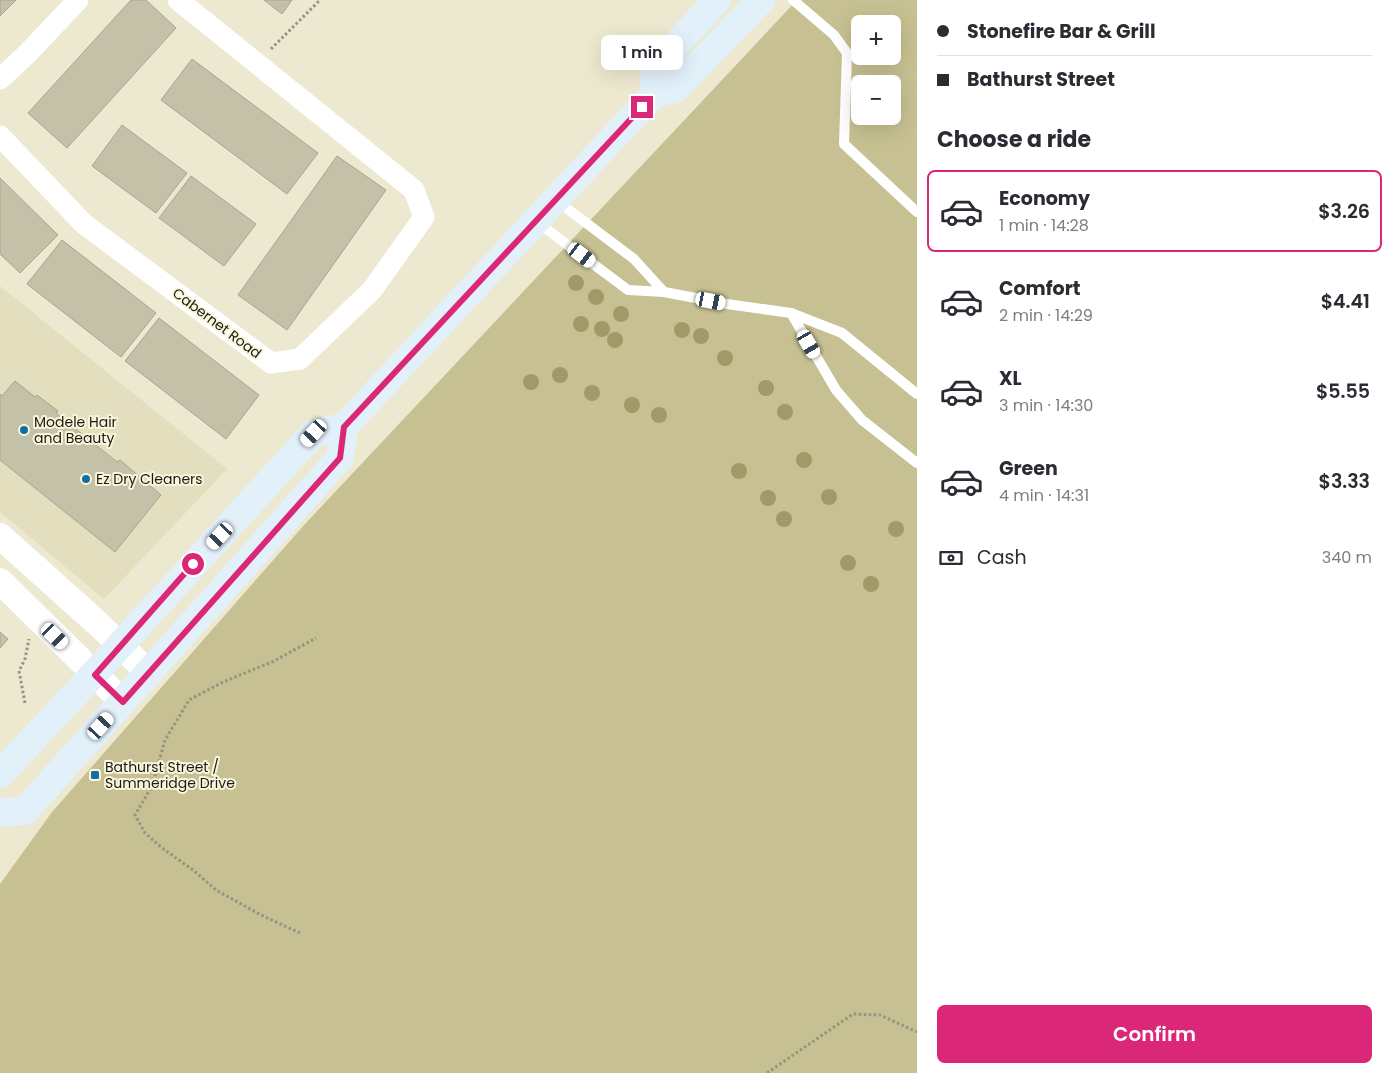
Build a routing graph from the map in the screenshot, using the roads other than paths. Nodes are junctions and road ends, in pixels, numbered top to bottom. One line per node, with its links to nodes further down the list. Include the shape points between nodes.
1 (78, 0): 6 (street)
2 (178, 0): 8 (street, Cabernet Road, via 414,190 424,217 372,290 300,359 271,363 255,352 84,224)
3 (717, 0): 7 (main road, via 654,69)
4 (761, 0): 7 (main road, via 675,89)
5 (793, 0): 10 (lane, via 834,34 847,52 844,144)
6 (0, 79)
7 (654, 94): 9 (main road)
8 (0, 136)
9 (555, 199): 11 (main road); 12 (lane, via 634,259)
10 (917, 212)
11 (535, 221): 12 (lane, via 628,290); 15 (main road)
12 (664, 292): 13 (lane)
13 (791, 312): 14 (lane, via 842,333); 16 (lane, via 836,390 862,420)
14 (917, 394)
15 (344, 427): 19 (main road, via 314,433); 20 (main road, via 340,458)
16 (917, 463)
17 (0, 536): 19 (street)
18 (0, 581): 21 (street)
19 (120, 646): 20 (street); 21 (main road)
20 (149, 673): 22 (main road)
21 (95, 675): 22 (street); 23 (main road)
22 (123, 702): 24 (main road, via 25,811)
23 (0, 774)
24 (0, 812)

